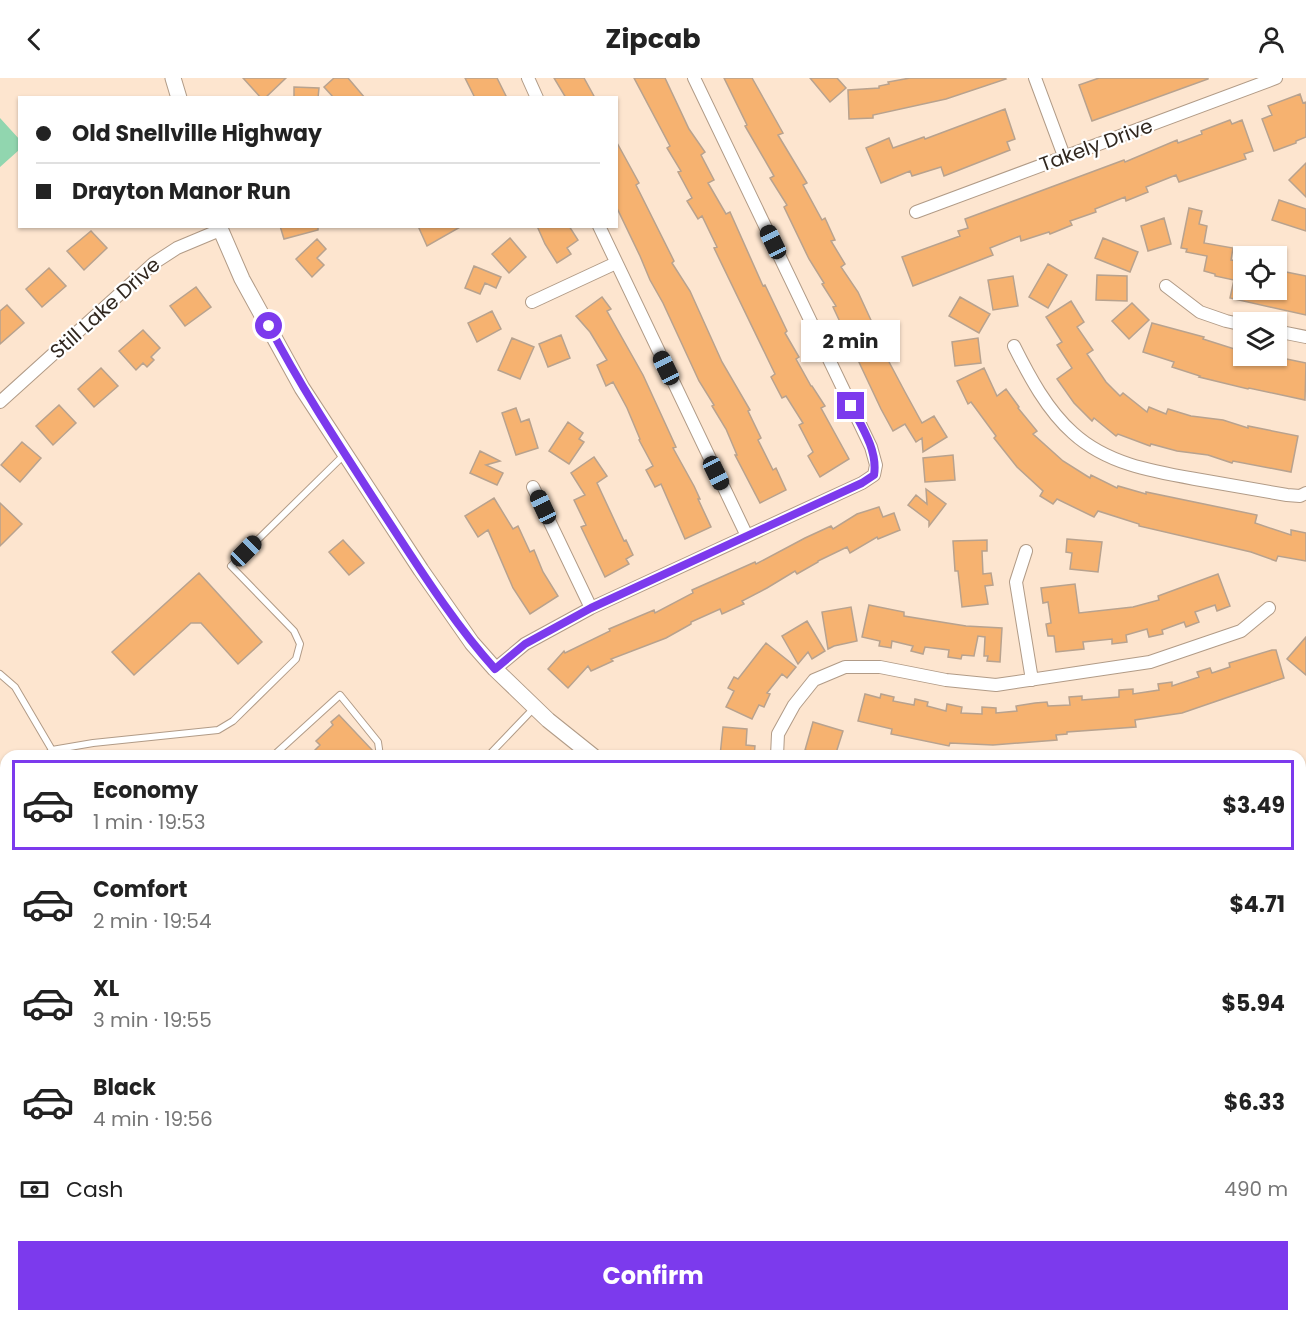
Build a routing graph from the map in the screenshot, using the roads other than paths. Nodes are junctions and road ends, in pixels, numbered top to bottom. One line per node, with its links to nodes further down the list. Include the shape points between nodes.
1 (173, 78): 6 (street)
2 (528, 78): 7 (street)
3 (694, 78): 23 (street, via 871,447 876,465 874,475 862,483)
4 (1035, 78): 8 (street)
5 (1276, 78): 8 (street, Takely Drive)
6 (178, 96)
7 (536, 96)
8 (1065, 156): 9 (street, Takely Drive)
9 (916, 212)
10 (220, 228): 19 (street, Still Lake Drive, via 154,263); 20 (street, via 242,279 302,388)
11 (600, 228): 12 (street)
12 (616, 262): 14 (street); 23 (street)
13 (1166, 286): 15 (street, via 1200,312)
14 (532, 302)
15 (1233, 323)
16 (1287, 333): 17 (street)
17 (1306, 337)
18 (1014, 346): 22 (street, via 1046,401 1072,433 1105,455 1148,470 1287,495)
19 (0, 402)
20 (345, 454): 27 (street, via 421,570); 31 (lane, via 231,566 294,631 300,645 296,659 233,721 218,730)
21 (533, 487): 25 (street)
22 (1306, 493)
23 (747, 536): 25 (street)
24 (1026, 552): 29 (street, via 1016,582)
25 (591, 608): 27 (street, via 525,644)
26 (1269, 608): 29 (street, via 1241,632 1150,662)
27 (495, 669): 30 (street)
28 (0, 674): 31 (lane, via 15,687)
29 (1032, 680): 36 (street, via 996,685 880,667 844,667 814,680 778,734)
30 (534, 708): 34 (lane); 35 (street)
31 (52, 750)
32 (280, 750): 33 (lane, via 340,695 378,742)
33 (379, 750)
34 (494, 750)
35 (586, 750)
36 (777, 750)

